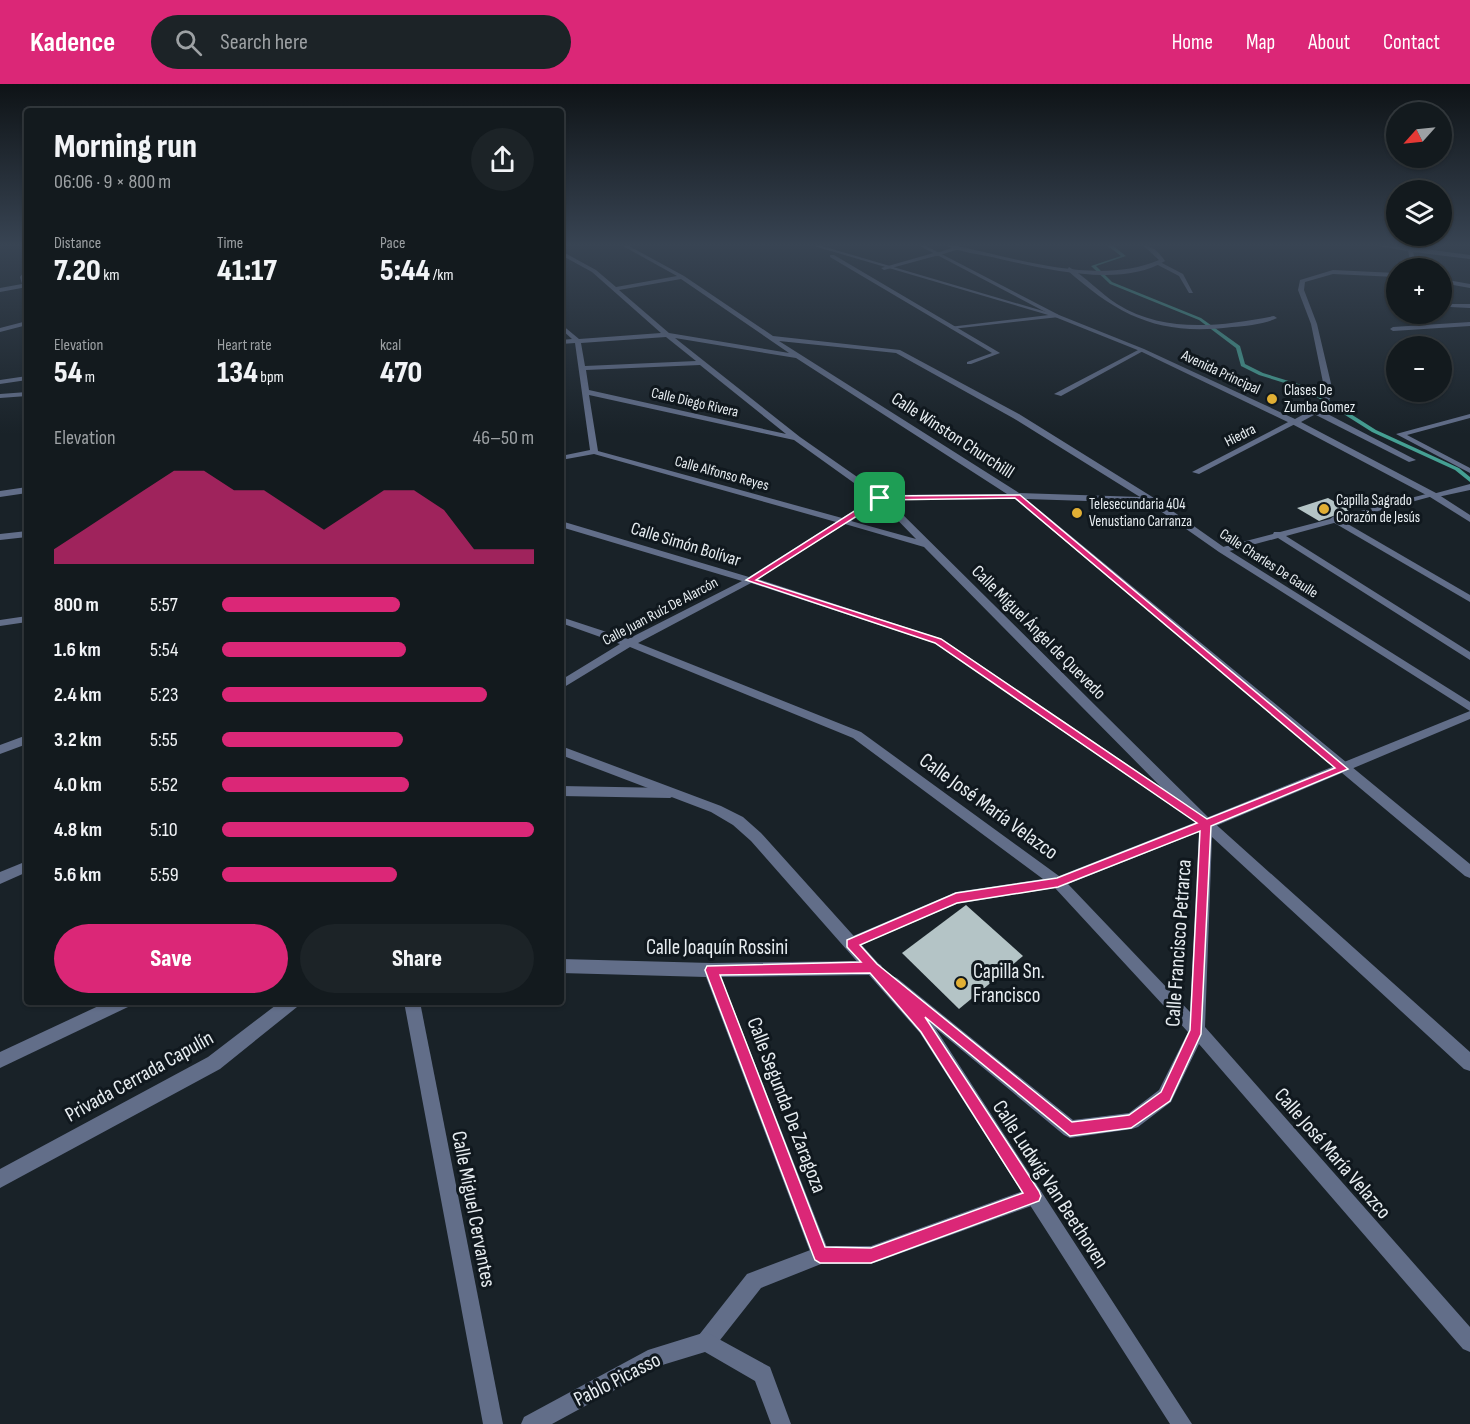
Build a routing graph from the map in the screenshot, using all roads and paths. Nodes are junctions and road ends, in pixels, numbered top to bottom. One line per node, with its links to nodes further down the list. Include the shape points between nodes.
1 (637, 309): 16 (street, Calle Miguel Ángel de Quevedo)
2 (728, 309): 17 (street, Calle Winston Churchilll)
3 (921, 309): 12 (street)
4 (1030, 309): 8 (street)
5 (1043, 309): 8 (street, Avenida Principal)
6 (1120, 309): 9 (street, via 1159,324 1198,329 1221,329)
7 (1308, 309): 33 (street, via 1329,392)
8 (1057, 316): 12 (street); 20 (street, Avenida Principal)
9 (1274, 318)
10 (24, 324): 15 (street)
11 (1470, 324): 13 (street)
12 (952, 327): 23 (street, via 997,353)
13 (1393, 328)
14 (564, 329): 18 (street)
15 (0, 330)
16 (667, 335): 18 (street); 21 (street); 22 (street, Calle Miguel Ángel de Quevedo)
17 (769, 337): 21 (street, Calle Winston Churchilll); 48 (street, Calle Charles De Gaulle, via 898,351 1016,416)
18 (578, 341): 19 (street); 24 (street)
19 (564, 342)
20 (1142, 350): 31 (street); 35 (street, Avenida Principal)
21 (799, 357): 46 (street, Calle Winston Churchilll)
22 (701, 363): 24 (street); 36 (street, Calle Miguel Ángel de Quevedo)
23 (969, 363)
24 (584, 368): 29 (street)
25 (0, 376): 26 (street)
26 (24, 378)
27 (24, 378): 28 (street)
28 (0, 382)
29 (587, 392): 36 (street, Calle Diego Rivera); 37 (street)
30 (24, 394): 32 (street)
31 (1058, 394)
32 (0, 396)
33 (1318, 409): 35 (street, Hiedra); 39 (street)
34 (1470, 416): 40 (street, via 1400,434)
35 (1295, 422): 41 (street, Hiedra); 45 (street, Avenida Principal)
36 (797, 439): 47 (street, Calle Miguel Ángel de Quevedo)
37 (594, 452): 38 (street); 51 (street, Calle Alfonso Reyes)
38 (564, 457)
39 (1412, 460)
40 (1470, 471)
41 (1196, 472)
42 (1470, 487): 45 (street)
43 (24, 490): 44 (street)
44 (0, 494)
45 (1433, 495): 49 (street); 50 (street, Avenida Principal)
46 (1017, 496): 47 (street); 48 (street); 71 (street, Calle Winston Churchilll)
47 (880, 498): 51 (street, Calle Juan Ruíz De Alarcón); 56 (street, Calle Miguel Ángel de Quevedo)
48 (1151, 500): 57 (street, Calle Charles De Gaulle)
49 (1334, 519): 54 (street); 59 (street)
50 (1470, 519)
51 (844, 520): 56 (street, Calle Alfonso Reyes); 58 (street, Calle Juan Ruíz De Alarcón)
52 (564, 525): 58 (street, Calle Simón Bolívar)
53 (24, 534): 55 (street)
54 (1277, 534): 57 (street); 64 (street)
55 (0, 537)
56 (926, 544): 74 (street, Calle Miguel Ángel de Quevedo)
57 (1222, 550): 66 (street, Calle Charles De Gaulle)
58 (750, 580): 63 (street, Calle Juan Ruíz De Alarcón); 74 (street, Calle Simón Bolívar, via 938,641)
59 (1470, 599)
60 (24, 619): 62 (street)
61 (564, 621): 63 (street, Calle José María Velazco)
62 (0, 623)
63 (629, 643): 65 (street, Calle Juan Ruíz De Alarcón); 78 (street, Calle José María Velazco, via 858,735)
64 (1470, 657)
65 (564, 684)
66 (1470, 707)
67 (1470, 715): 71 (street)
68 (24, 740): 69 (street)
69 (0, 750)
70 (564, 751): 73 (street, Calle Ludwig Van Beethoven)
71 (1343, 769): 74 (street); 76 (street, Calle Winston Churchilll)
72 (564, 791): 73 (street)
73 (670, 793): 79 (street, Calle Ludwig Van Beethoven, via 738,821)
74 (1206, 824): 78 (street); 86 (street, Calle Francisco Petrarca); 88 (street, Calle Miguel Ángel de Quevedo)
75 (24, 867): 77 (street)
76 (1470, 872)
77 (0, 878)
78 (1058, 882): 79 (street, via 956,898); 86 (street, Calle José María Velazco)
79 (851, 943): 81 (street, Calle Ludwig Van Beethoven)
80 (564, 966): 82 (street, Calle Joaquín Rossini)
81 (873, 968): 82 (street, Calle Joaquín Rossini); 86 (street, Calle Francisco Petrarca, via 1070,1129 1131,1122 1166,1096); 90 (street, Calle Ludwig Van Beethoven, via 926,1028)
82 (711, 970): 91 (street, Calle Segunda De Zaragoza)
83 (117, 1005): 87 (street)
84 (288, 1005): 89 (street, Privada Cerrada Capulín, via 214,1063)
85 (413, 1005): 95 (street, Calle Miguel Cervantes)
86 (1197, 1030): 93 (street, Calle José María Velazco)
87 (0, 1060)
88 (1470, 1063)
89 (0, 1179)
90 (1034, 1196): 91 (street, via 871,1255); 97 (street, Calle Ludwig Van Beethoven)
91 (820, 1255): 92 (street, via 754,1281)
92 (706, 1342): 94 (street, Pablo Picasso, via 655,1357); 96 (street, via 763,1374)
93 (1470, 1342)
94 (535, 1423)
95 (493, 1424)
96 (781, 1424)
97 (1182, 1424)

